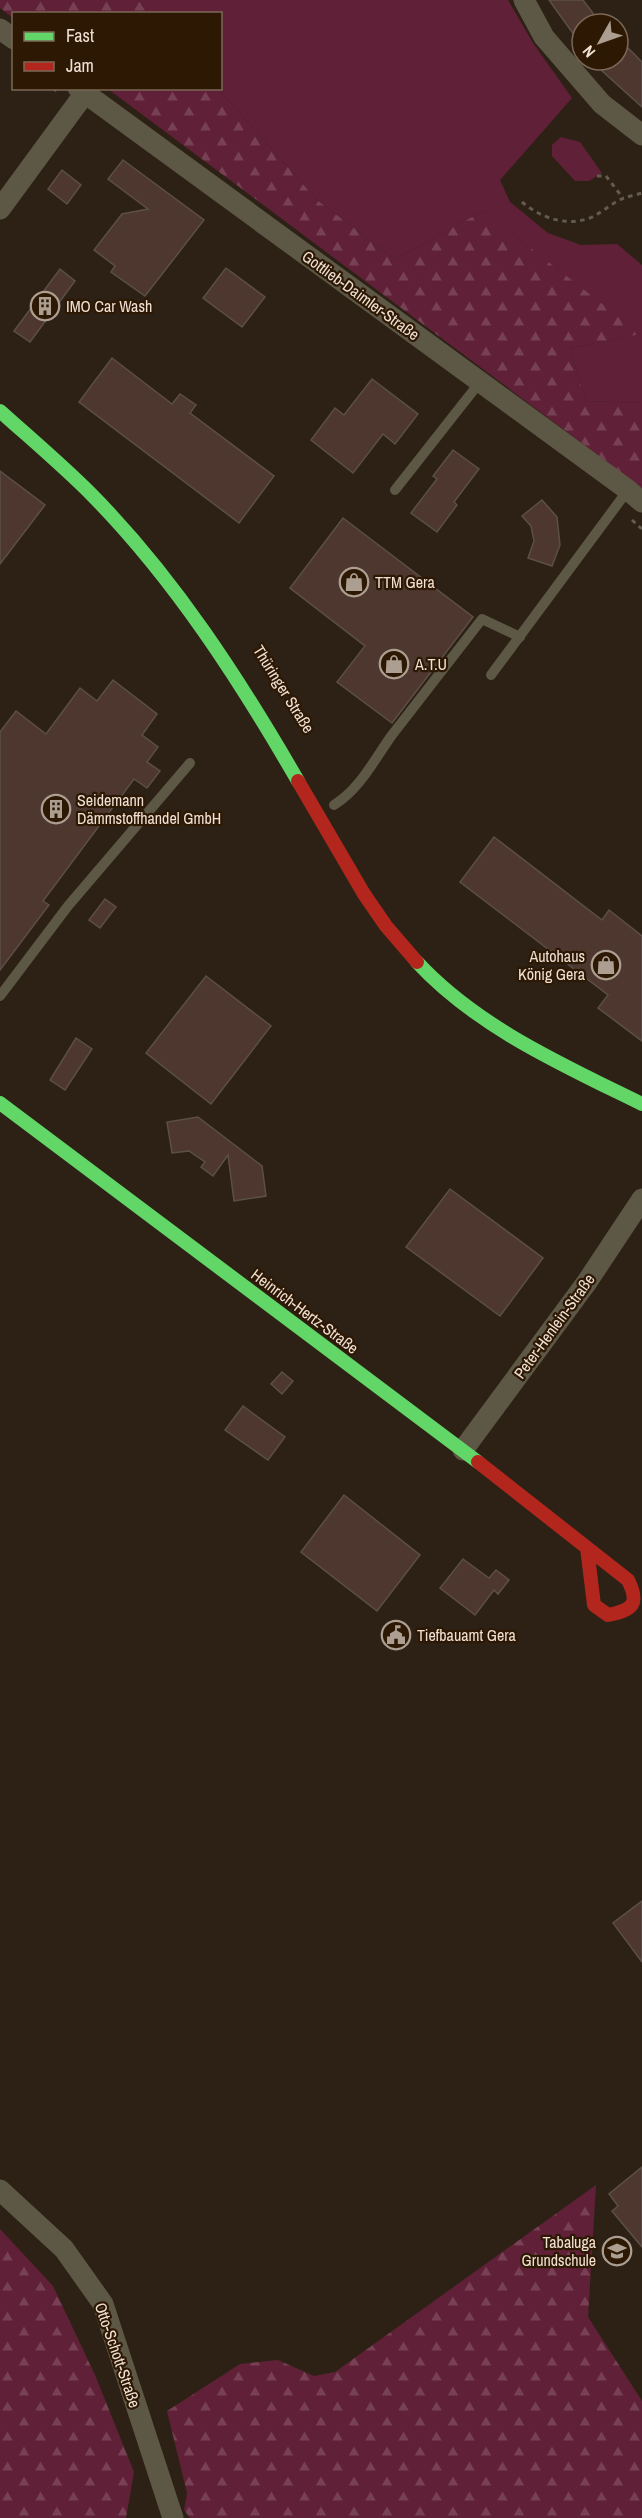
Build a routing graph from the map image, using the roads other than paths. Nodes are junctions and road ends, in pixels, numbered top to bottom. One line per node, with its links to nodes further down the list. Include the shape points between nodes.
1 (524, 0): 3 (street, via 544,37 602,104)
2 (82, 91): 4 (street); 5 (street, Gottlieb-Daimler-Straße)
3 (642, 135)
4 (0, 209)
5 (480, 382): 7 (lane); 8 (street, Gottlieb-Daimler-Straße)
6 (0, 411): 13 (main road, via 91,494 158,570 221,655)
7 (395, 490)
8 (635, 496): 9 (lane)
9 (519, 637): 10 (lane); 12 (lane, via 483,619 358,784)
10 (491, 675)
11 (190, 763): 15 (lane, via 68,906)
12 (334, 805): 13 (main road)
13 (317, 815): 16 (main road, via 364,894 419,964 454,998)
14 (475, 994): 16 (main road)
15 (0, 996)
16 (509, 1032): 18 (main road, via 569,1068)
17 (0, 1103): 20 (main road, Heinrich-Hertz-Straße)
18 (642, 1104)
19 (642, 1199): 20 (street, Peter-Henlein-Straße, via 587,1282)
20 (463, 1450): 21 (main road, Heinrich-Hertz-Straße)
21 (587, 1548): 21 (main road, Heinrich-Hertz-Straße, via 594,1605 608,1615 624,1612 633,1604 632,1586)
22 (0, 2190): 23 (street, Otto-Schott-Straße, via 64,2249 103,2304)
23 (173, 2518)

